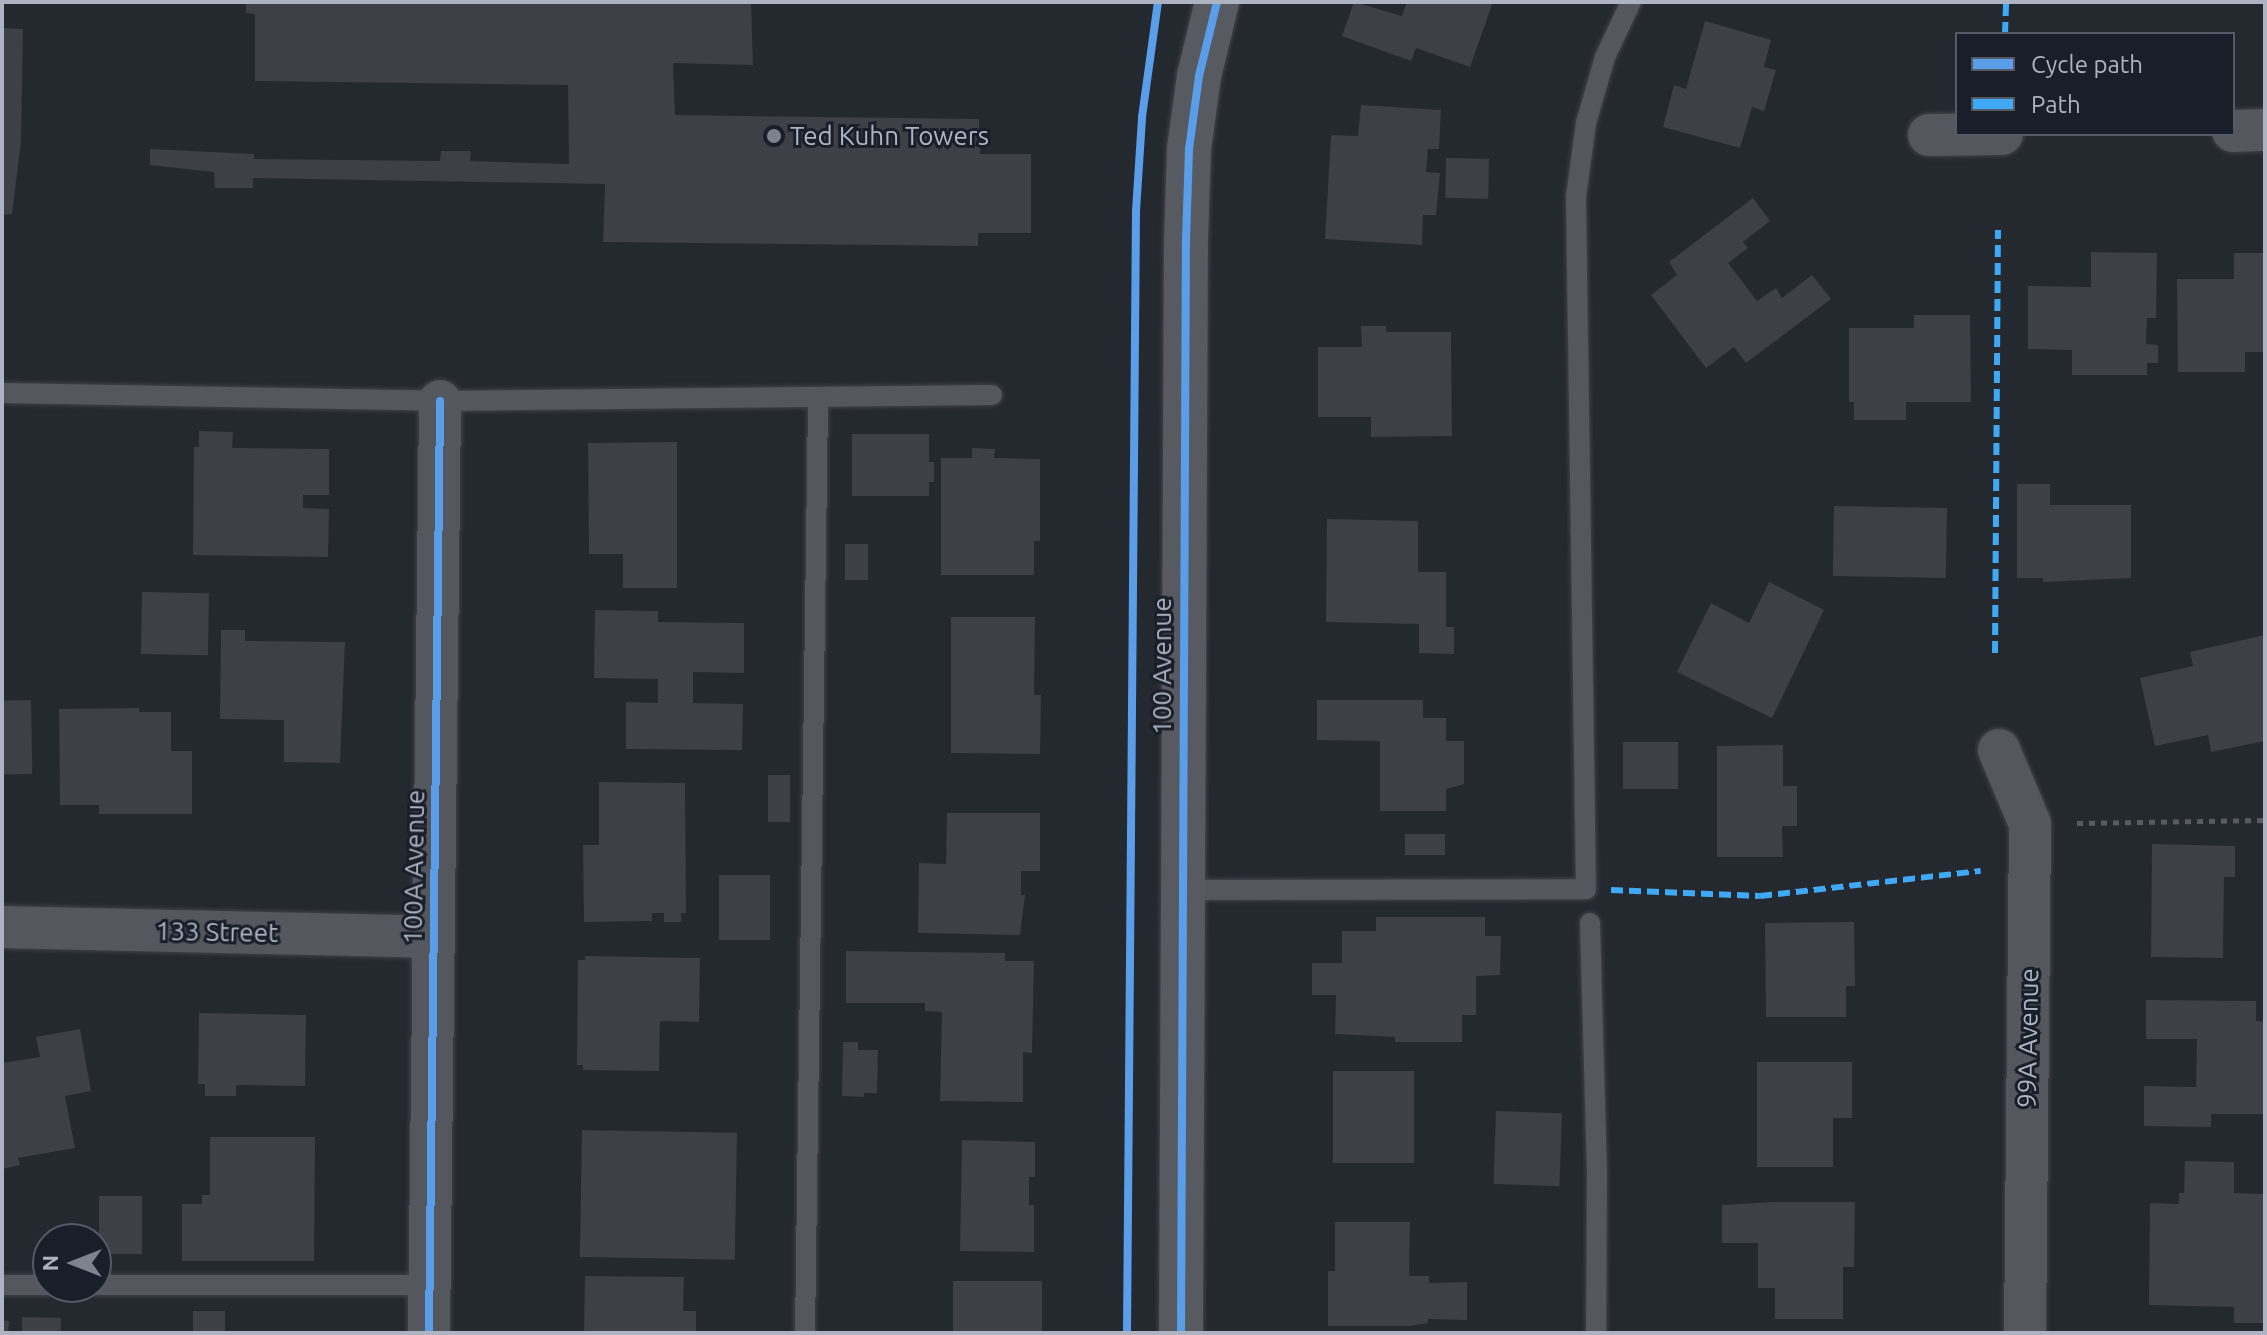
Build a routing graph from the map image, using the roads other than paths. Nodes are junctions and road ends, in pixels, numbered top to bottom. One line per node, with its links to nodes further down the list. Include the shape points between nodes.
1 (1217, 2): 12 (street, 100 Avenue, via 1189,149)
2 (1631, 2): 12 (lane, via 1605,57 1586,123 1576,197 1586,889)
3 (2265, 130): 4 (street)
4 (2235, 131)
5 (1929, 135): 6 (street)
6 (1955, 135)
7 (2, 393): 10 (lane)
8 (992, 395): 9 (lane)
9 (818, 398): 10 (lane); 21 (lane)
10 (440, 401): 15 (street, 100A Avenue)
11 (1999, 750): 24 (street, 99A Avenue, via 2030,824)
12 (1181, 890): 22 (street, 100 Avenue)
13 (1590, 923): 23 (lane)
14 (2, 927): 15 (street, 133 Street)
15 (433, 937): 19 (street, 100A Avenue)
16 (2, 1285): 17 (lane)
17 (32, 1285)
18 (112, 1285): 19 (lane)
19 (429, 1285): 20 (street, 100A Avenue)
20 (429, 1333)
21 (805, 1333)
22 (1181, 1333)
23 (1596, 1333)
24 (2025, 1333)

